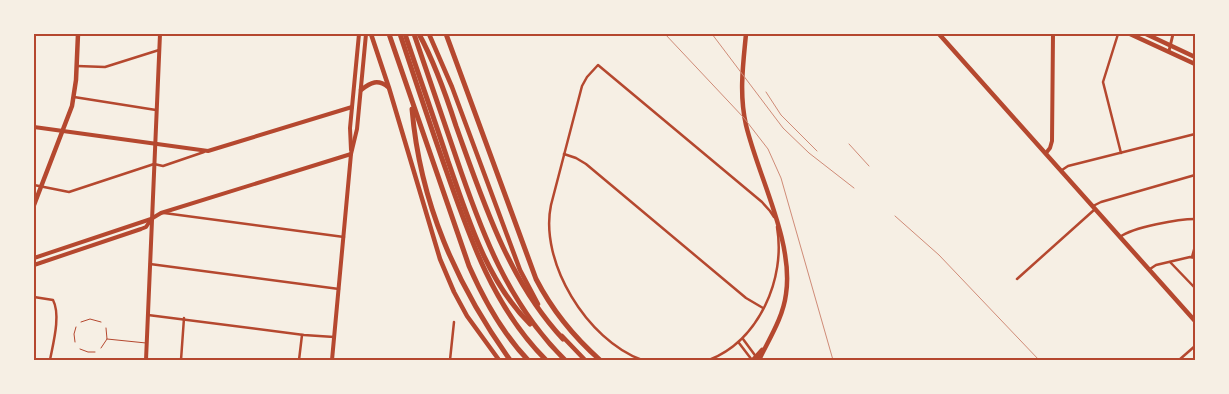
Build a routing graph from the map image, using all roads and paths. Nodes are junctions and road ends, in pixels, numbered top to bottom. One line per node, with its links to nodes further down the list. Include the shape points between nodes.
1 (78, 34): 26 (main road)
2 (160, 34): 22 (main road)
3 (359, 34): 31 (main road)
4 (366, 34): 28 (main road)
5 (371, 34): 27 (main road)
6 (389, 34): 30 (highway)
7 (400, 34): 21 (highway)
8 (405, 34): 21 (highway)
9 (414, 34): 75 (highway, via 491,251 512,292)
10 (420, 34): 77 (highway, via 486,208 513,268 542,314)
11 (429, 34): 77 (main road, via 520,270 538,303)
12 (444, 34): 102 (highway, via 532,270 549,302 571,331)
13 (746, 34): 84 (main road, via 743,108 782,240 788,274 783,310)
14 (939, 34): 38 (main road)
15 (1053, 34): 38 (main road, via 1052,141)
16 (1118, 34): 39 (street, via 1103,82)
17 (1130, 34): 23 (main road)
18 (1146, 34): 20 (main road)
19 (1173, 34): 20 (street)
20 (1171, 46): 23 (street); 24 (main road)
21 (407, 47): 75 (highway, via 478,241 512,305); 99 (highway, via 461,214 479,259 514,322)
22 (159, 50): 26 (street, via 104,68); 32 (main road)
23 (1169, 52): 25 (main road)
24 (1195, 57)
25 (1195, 64)
26 (76, 66): 29 (main road)
27 (389, 88): 28 (main road, via 375,82); 96 (main road, via 443,267 467,316)
28 (361, 90): 40 (main road)
29 (74, 97): 32 (street); 34 (main road)
30 (412, 101): 97 (highway, via 414,135 443,242 475,307); 98 (highway, via 473,274 498,321)
31 (352, 107): 37 (main road); 40 (main road)
32 (156, 110): 36 (main road)
33 (34, 127): 34 (main road)
34 (63, 130): 36 (main road); 46 (main road)
35 (1195, 134): 39 (street)
36 (155, 143): 37 (main road); 42 (main road)
37 (208, 150): 42 (street, via 163,166)
38 (1046, 153): 43 (main road)
39 (1121, 153): 43 (street, via 1068,166)
40 (351, 154): 49 (main road); 52 (main road)
41 (564, 154): 65 (street, via 586,164 746,298); 65 (street, via 582,86 598,65 770,211 778,232 778,256); 103 (street, via 549,216 554,259 587,318 617,347)
42 (154, 164): 46 (street, via 69,192); 50 (main road)
43 (1061, 171): 48 (main road)
44 (1195, 175): 48 (street, via 1099,202)
45 (34, 185): 46 (street)
46 (41, 186): 47 (main road)
47 (34, 205)
48 (1094, 207): 53 (main road); 61 (street)
49 (162, 213): 50 (main road); 52 (street)
50 (151, 219): 55 (main road); 58 (main road); 59 (main road, via 142,229)
51 (1195, 219): 53 (street, via 1129,232)
52 (344, 237): 63 (main road)
53 (1120, 237): 60 (main road)
54 (1195, 246): 56 (street)
55 (34, 258)
56 (1194, 258): 57 (street)
57 (1170, 262): 60 (street); 62 (street)
58 (150, 264): 63 (street); 66 (main road)
59 (34, 265)
60 (1150, 269): 68 (main road)
61 (1017, 279)
62 (1195, 288)
63 (339, 289): 76 (main road)
64 (34, 298): 90 (street, via 53,300 56,306)
65 (763, 308): 79 (street)
66 (148, 315): 67 (street); 81 (main road)
67 (184, 318): 74 (street); 92 (street)
68 (1195, 320)
69 (81, 322): 70 (lane, via 90,318)
70 (101, 322)
71 (454, 322): 95 (street)
72 (76, 327): 80 (lane)
73 (106, 328): 78 (lane)
74 (302, 335): 76 (street); 93 (street)
75 (542, 336): 100 (highway)
76 (334, 337): 94 (main road)
77 (564, 338): 101 (main road)
78 (107, 339): 81 (lane); 85 (lane)
79 (743, 339): 82 (street); 106 (street)
80 (75, 342)
81 (147, 343): 91 (main road)
82 (739, 343): 104 (street); 105 (street)
83 (1195, 346): 107 (street)
84 (765, 347): 105 (main road); 106 (main road)
85 (102, 348)
86 (80, 349): 87 (lane)
87 (95, 352)
88 (34, 359): 89 (street)
89 (43, 360)
90 (50, 360)
91 (146, 360)
92 (181, 360)
93 (299, 360)
94 (332, 360)
95 (450, 360)
96 (499, 360)
97 (510, 360)
98 (528, 360)
99 (546, 360)
100 (565, 360)
101 (585, 360)
102 (600, 360)
103 (642, 360)
104 (710, 360)
105 (752, 360)
106 (758, 360)
107 (1179, 360)

